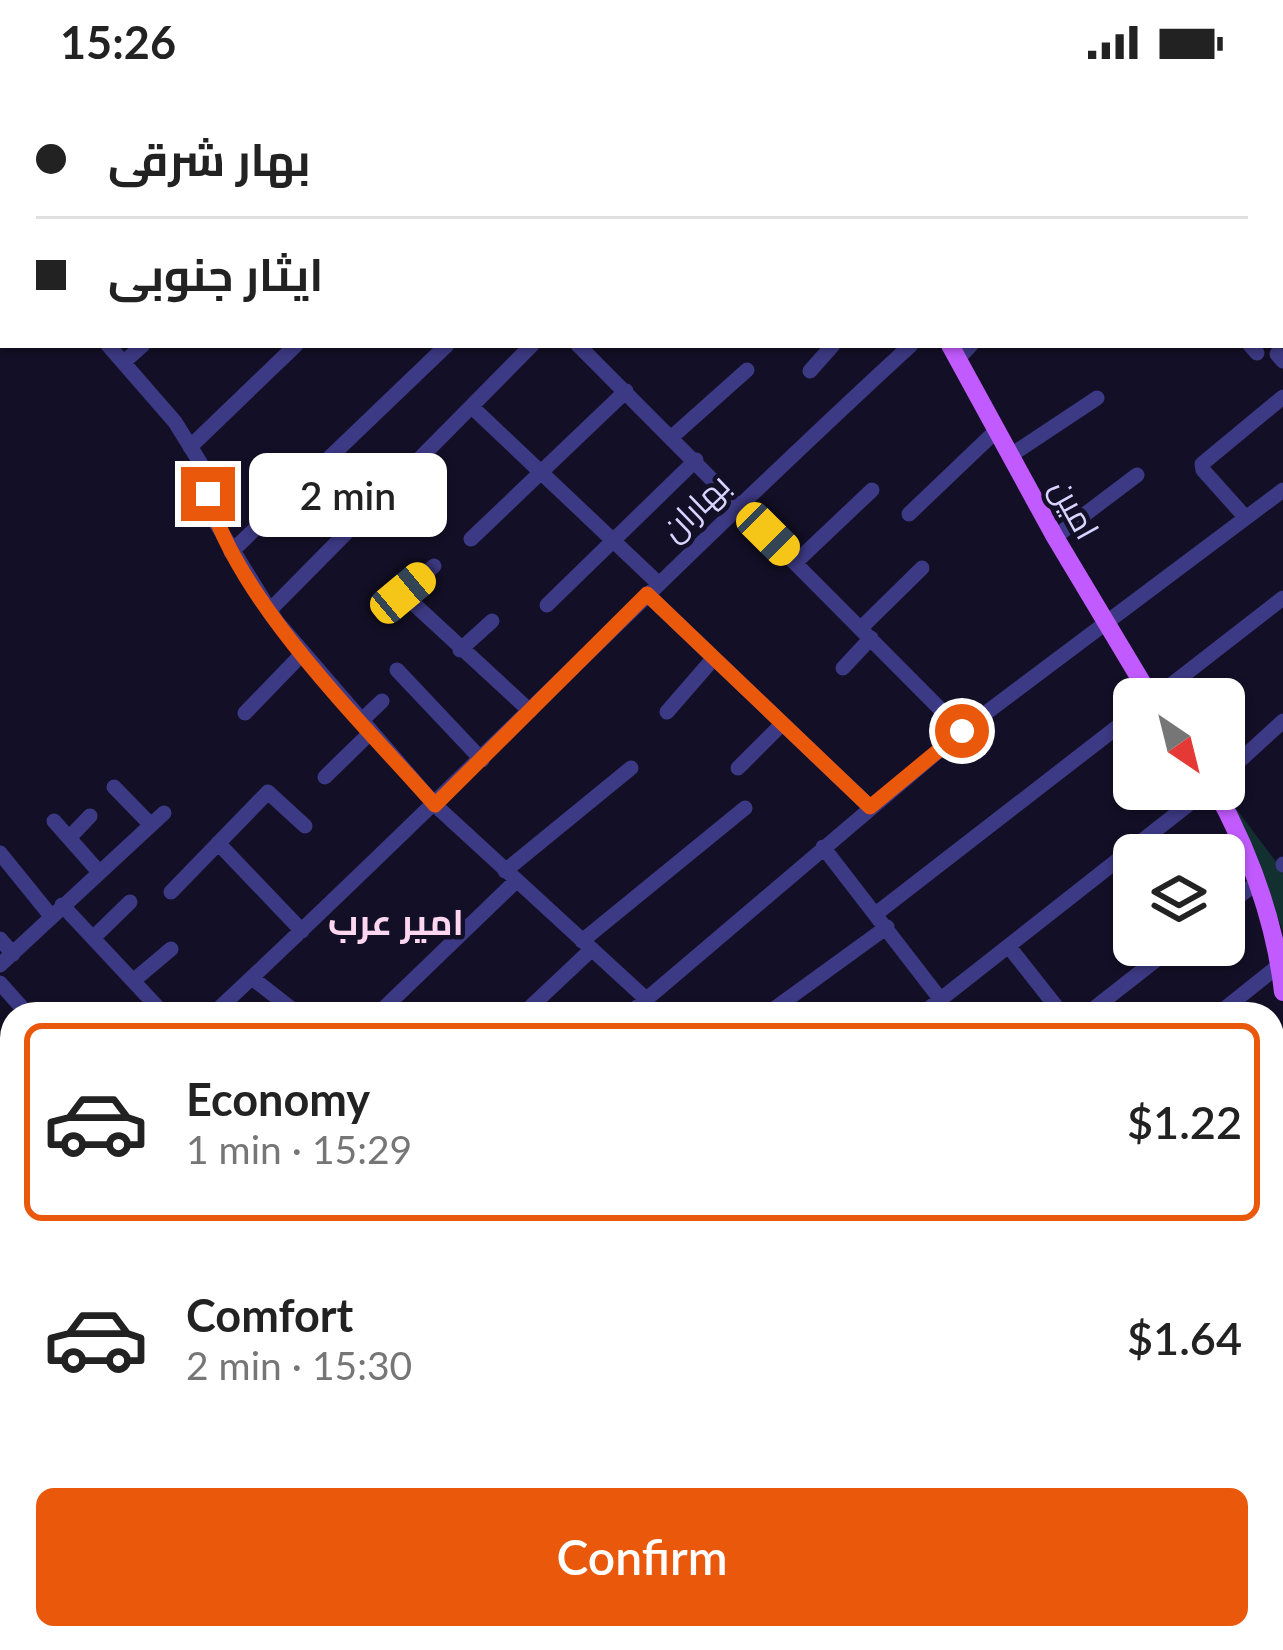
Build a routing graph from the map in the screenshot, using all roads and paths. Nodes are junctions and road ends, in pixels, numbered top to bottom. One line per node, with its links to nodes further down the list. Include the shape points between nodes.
1 (111, 348): 10 (street)
2 (140, 348): 10 (street)
3 (293, 348): 19 (street)
4 (444, 348): 32 (street)
5 (529, 348): 16 (street)
6 (581, 348): 13 (street)
7 (830, 348): 12 (street)
8 (908, 348): 26 (street, بهاران)
9 (960, 350): 17 (main road, امین)
10 (125, 361): 19 (street)
11 (747, 370): 18 (street)
12 (810, 371)
13 (626, 391): 18 (street); 22 (street)
14 (1283, 397): 28 (street, via 1202,464)
15 (1097, 398): 20 (street)
16 (472, 407): 22 (street); 39 (street)
17 (998, 430): 20 (main road, امین); 27 (street)
18 (673, 436): 21 (street)
19 (190, 447): 32 (street)
20 (1011, 455): 29 (main road, امین)
21 (696, 460): 26 (street); 31 (street)
22 (541, 474): 30 (street); 31 (street)
23 (1137, 476): 29 (street)
24 (872, 490): 33 (street)
25 (1283, 490): 28 (street)
26 (740, 505): 33 (street); 36 (street, بهاران)
27 (909, 514)
28 (1246, 518): 41 (street)
29 (1055, 537): 41 (main road, امین)
30 (471, 539)
31 (614, 540): 36 (street); 38 (street)
32 (231, 552): 39 (street)
33 (796, 562): 42 (street)
34 (434, 566): 43 (street, via 397,599)
35 (922, 568): 42 (street)
36 (653, 589): 45 (street); 51 (street, بهاران)
37 (1283, 598): 49 (street)
38 (547, 604)
39 (269, 611): 44 (street)
40 (492, 621): 43 (street)
41 (1105, 621): 48 (main road, امین); 57 (street)
42 (866, 633): 46 (street); 57 (street)
43 (460, 650): 51 (street)
44 (303, 653): 53 (street); 56 (street)
45 (713, 659): 52 (street); 55 (street)
46 (843, 668)
47 (397, 670): 60 (street)
48 (1139, 678)
49 (1179, 678)
50 (382, 701): 56 (street)
51 (530, 712): 60 (street, بهاران)
52 (667, 712)
53 (245, 713)
54 (1283, 722): 59 (street)
55 (782, 724): 62 (street); 66 (street)
56 (366, 726): 63 (street); 65 (street)
57 (962, 731): 66 (street)
58 (1113, 731): 86 (street)
59 (1245, 756)
60 (482, 760): 65 (street, بهاران)
61 (631, 768): 80 (street)
62 (738, 768)
63 (325, 777)
64 (114, 787): 73 (street)
65 (435, 805): 80 (street); 87 (street, بهاران)
66 (870, 807): 77 (street)
67 (745, 808): 90 (street)
68 (1184, 810): 91 (street)
69 (1225, 810): 81 (main road)
70 (164, 813): 73 (street)
71 (90, 816): 75 (street)
72 (54, 821): 75 (street)
73 (151, 825): 79 (street)
74 (305, 826): 76 (street, via 268,792)
75 (69, 838): 79 (street)
76 (218, 844): 82 (street); 87 (street)
77 (823, 848): 86 (street); 99 (street)
78 (0, 853): 85 (street)
79 (99, 872): 85 (street)
80 (511, 876): 90 (street); 104 (street)
81 (1257, 883): 83 (street); 94 (main road)
82 (171, 892)
83 (1245, 892)
84 (130, 902): 88 (street)
85 (57, 911): 88 (street); 93 (street)
86 (882, 921): 100 (street); 107 (street)
87 (302, 931): 96 (street, بهاران)
88 (93, 938): 97 (street)
89 (0, 939): 93 (street)
90 (587, 945): 99 (street); 105 (street)
91 (1010, 948): 100 (street); 109 (street)
92 (172, 949): 97 (street)
93 (6, 959)
94 (1282, 963): 98 (main road); 111 (street)
95 (1149, 966): 110 (street)
96 (252, 978): 102 (street, بهاران); 103 (street)
97 (133, 981): 101 (street)
98 (1283, 992)
99 (645, 998): 106 (street)
100 (941, 1000): 108 (street)
101 (153, 1002)
102 (226, 1002)
103 (283, 1002)
104 (389, 1002)
105 (534, 1002)
106 (641, 1002)
107 (782, 1002)
108 (938, 1002)
109 (1052, 1002)
110 (1103, 1002)
111 (1233, 1002)

